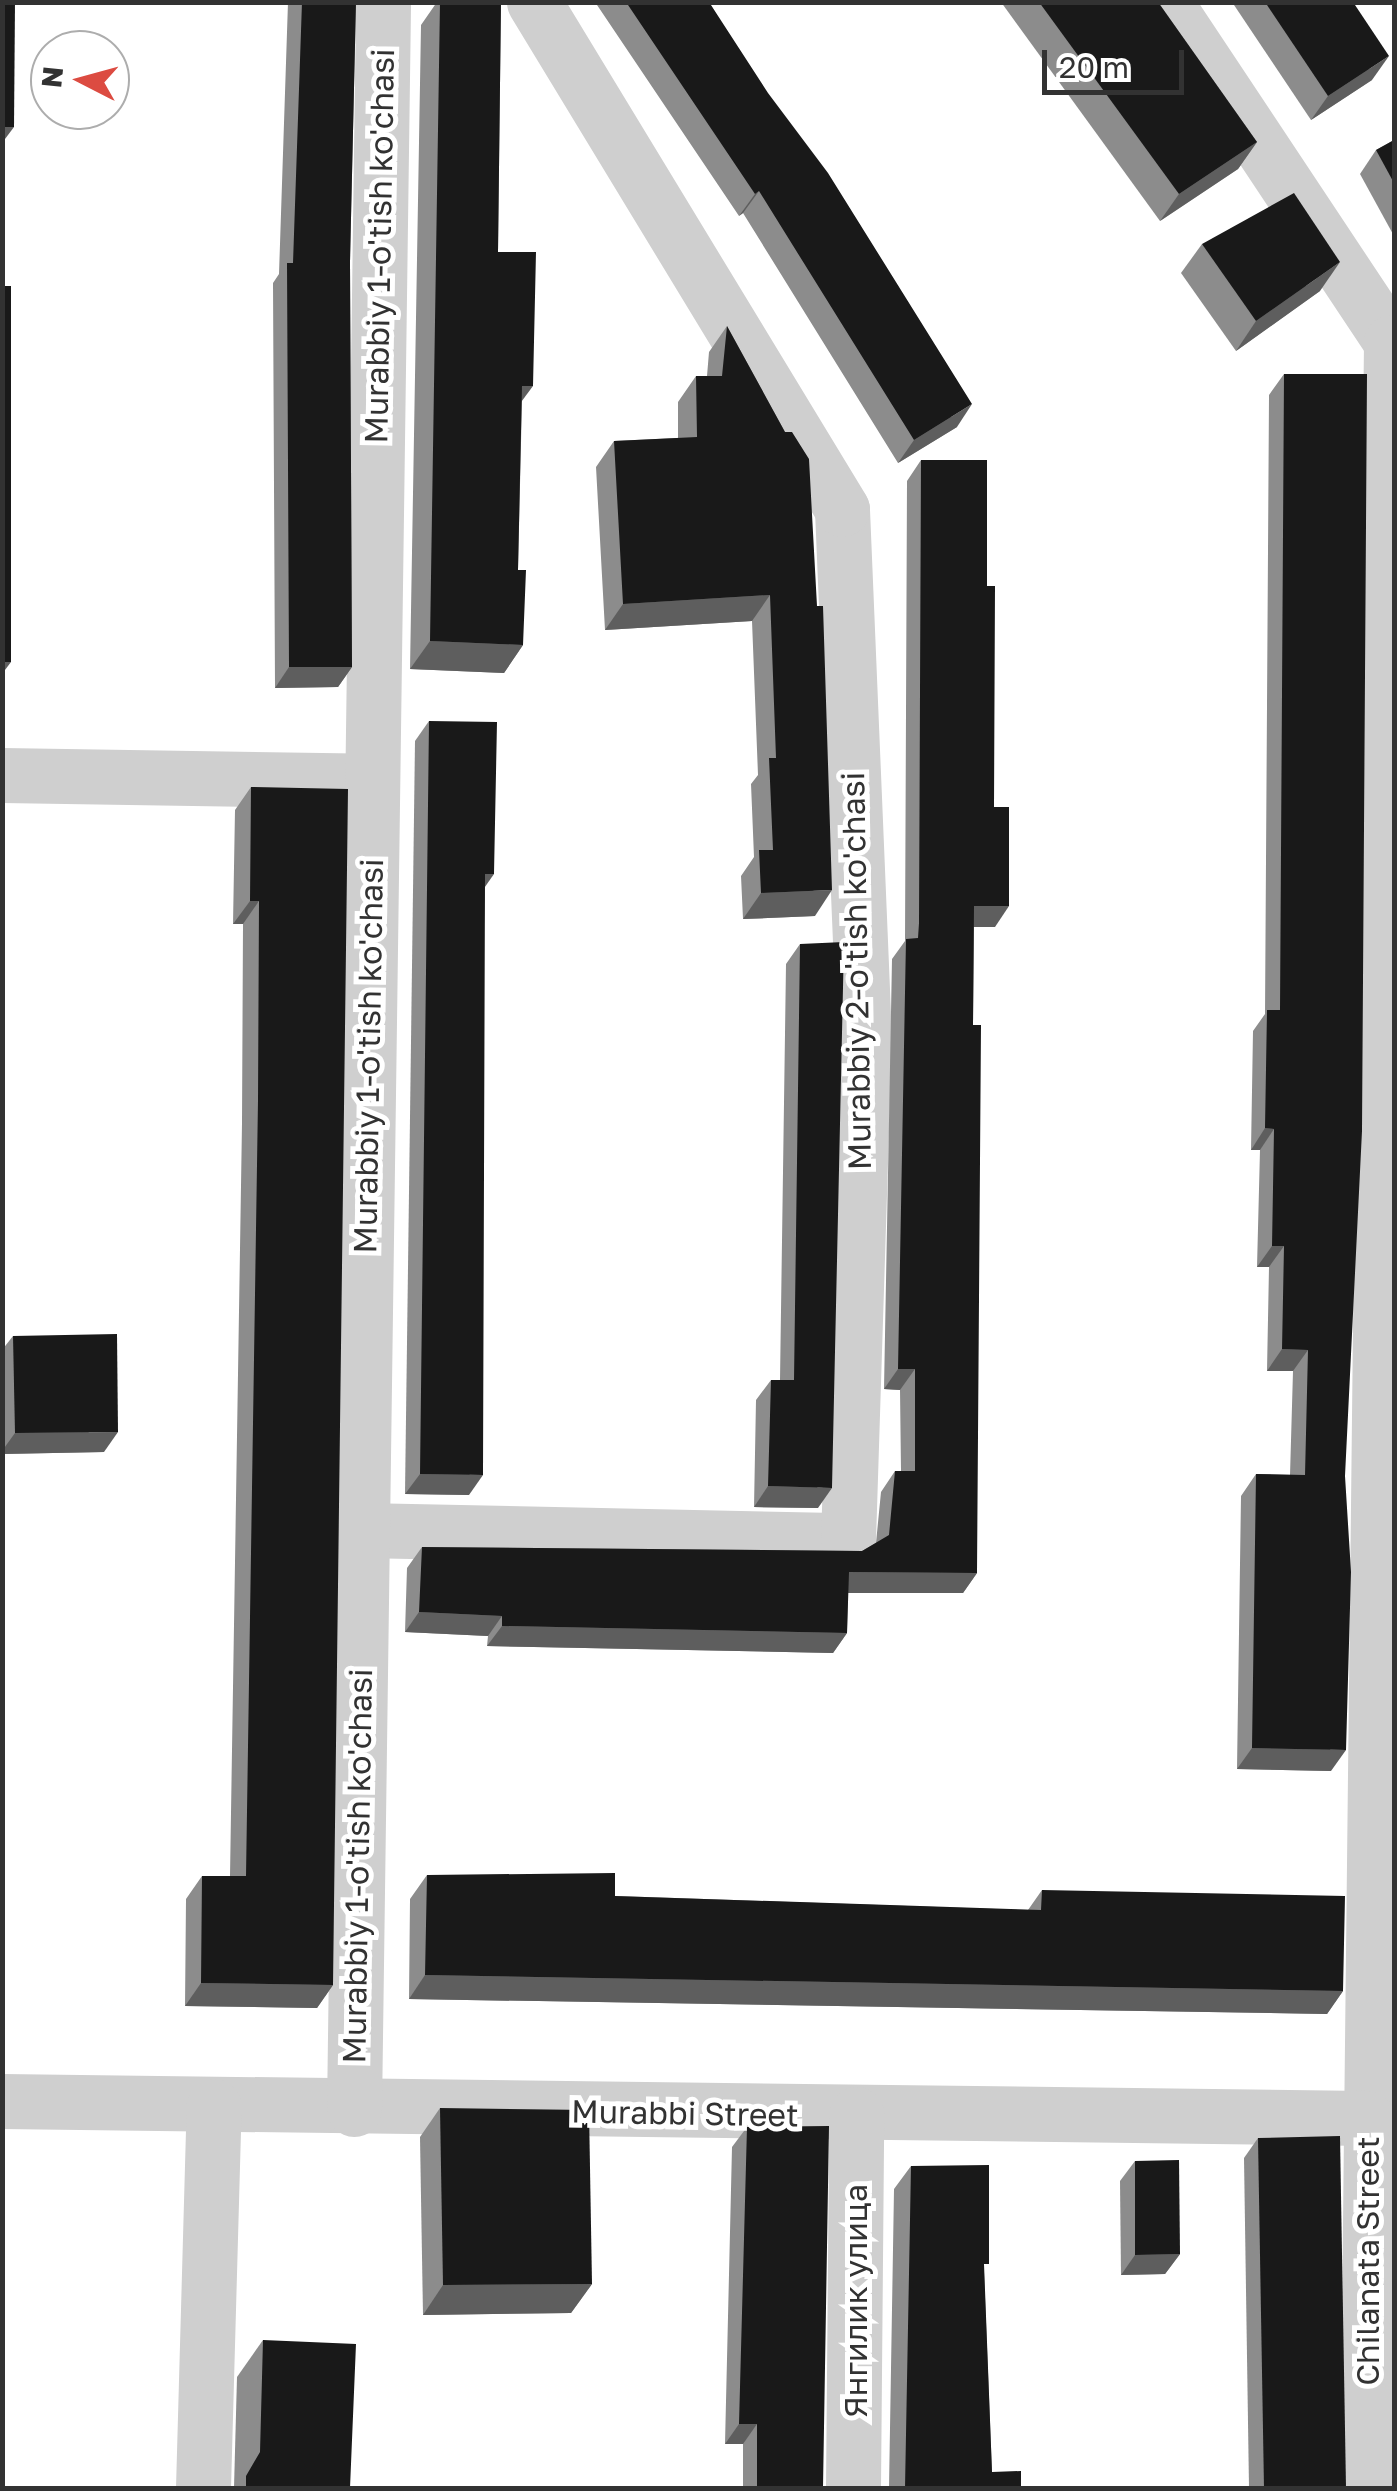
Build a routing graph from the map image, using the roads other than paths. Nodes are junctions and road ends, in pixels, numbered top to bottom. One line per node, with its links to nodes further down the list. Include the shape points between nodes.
1 (383, 2): 5 (street, Murabbiy 1-o'tish ko'chasi)
2 (534, 2): 6 (street, Murabbiy 2-o'tish ko'chasi, via 842,509 864,1037 848,1540)
3 (1166, 2): 11 (street, Chilanata Street, via 1391,342)
4 (2, 775): 5 (street)
5 (372, 781): 6 (street, Murabbiy 1-o'tish ko'chasi)
6 (361, 1530): 9 (street, Murabbiy 1-o'tish ko'chasi)
7 (2, 2102): 8 (street, Murabbi Street)
8 (214, 2106): 9 (street, Murabbi Street); 12 (street)
9 (354, 2109): 10 (street, Murabbi Street)
10 (856, 2114): 11 (street, Murabbi Street); 13 (street, Янгилик улица)
11 (1367, 2118): 14 (street, Chilanata Street)
12 (203, 2488)
13 (853, 2488)
14 (1367, 2488)

